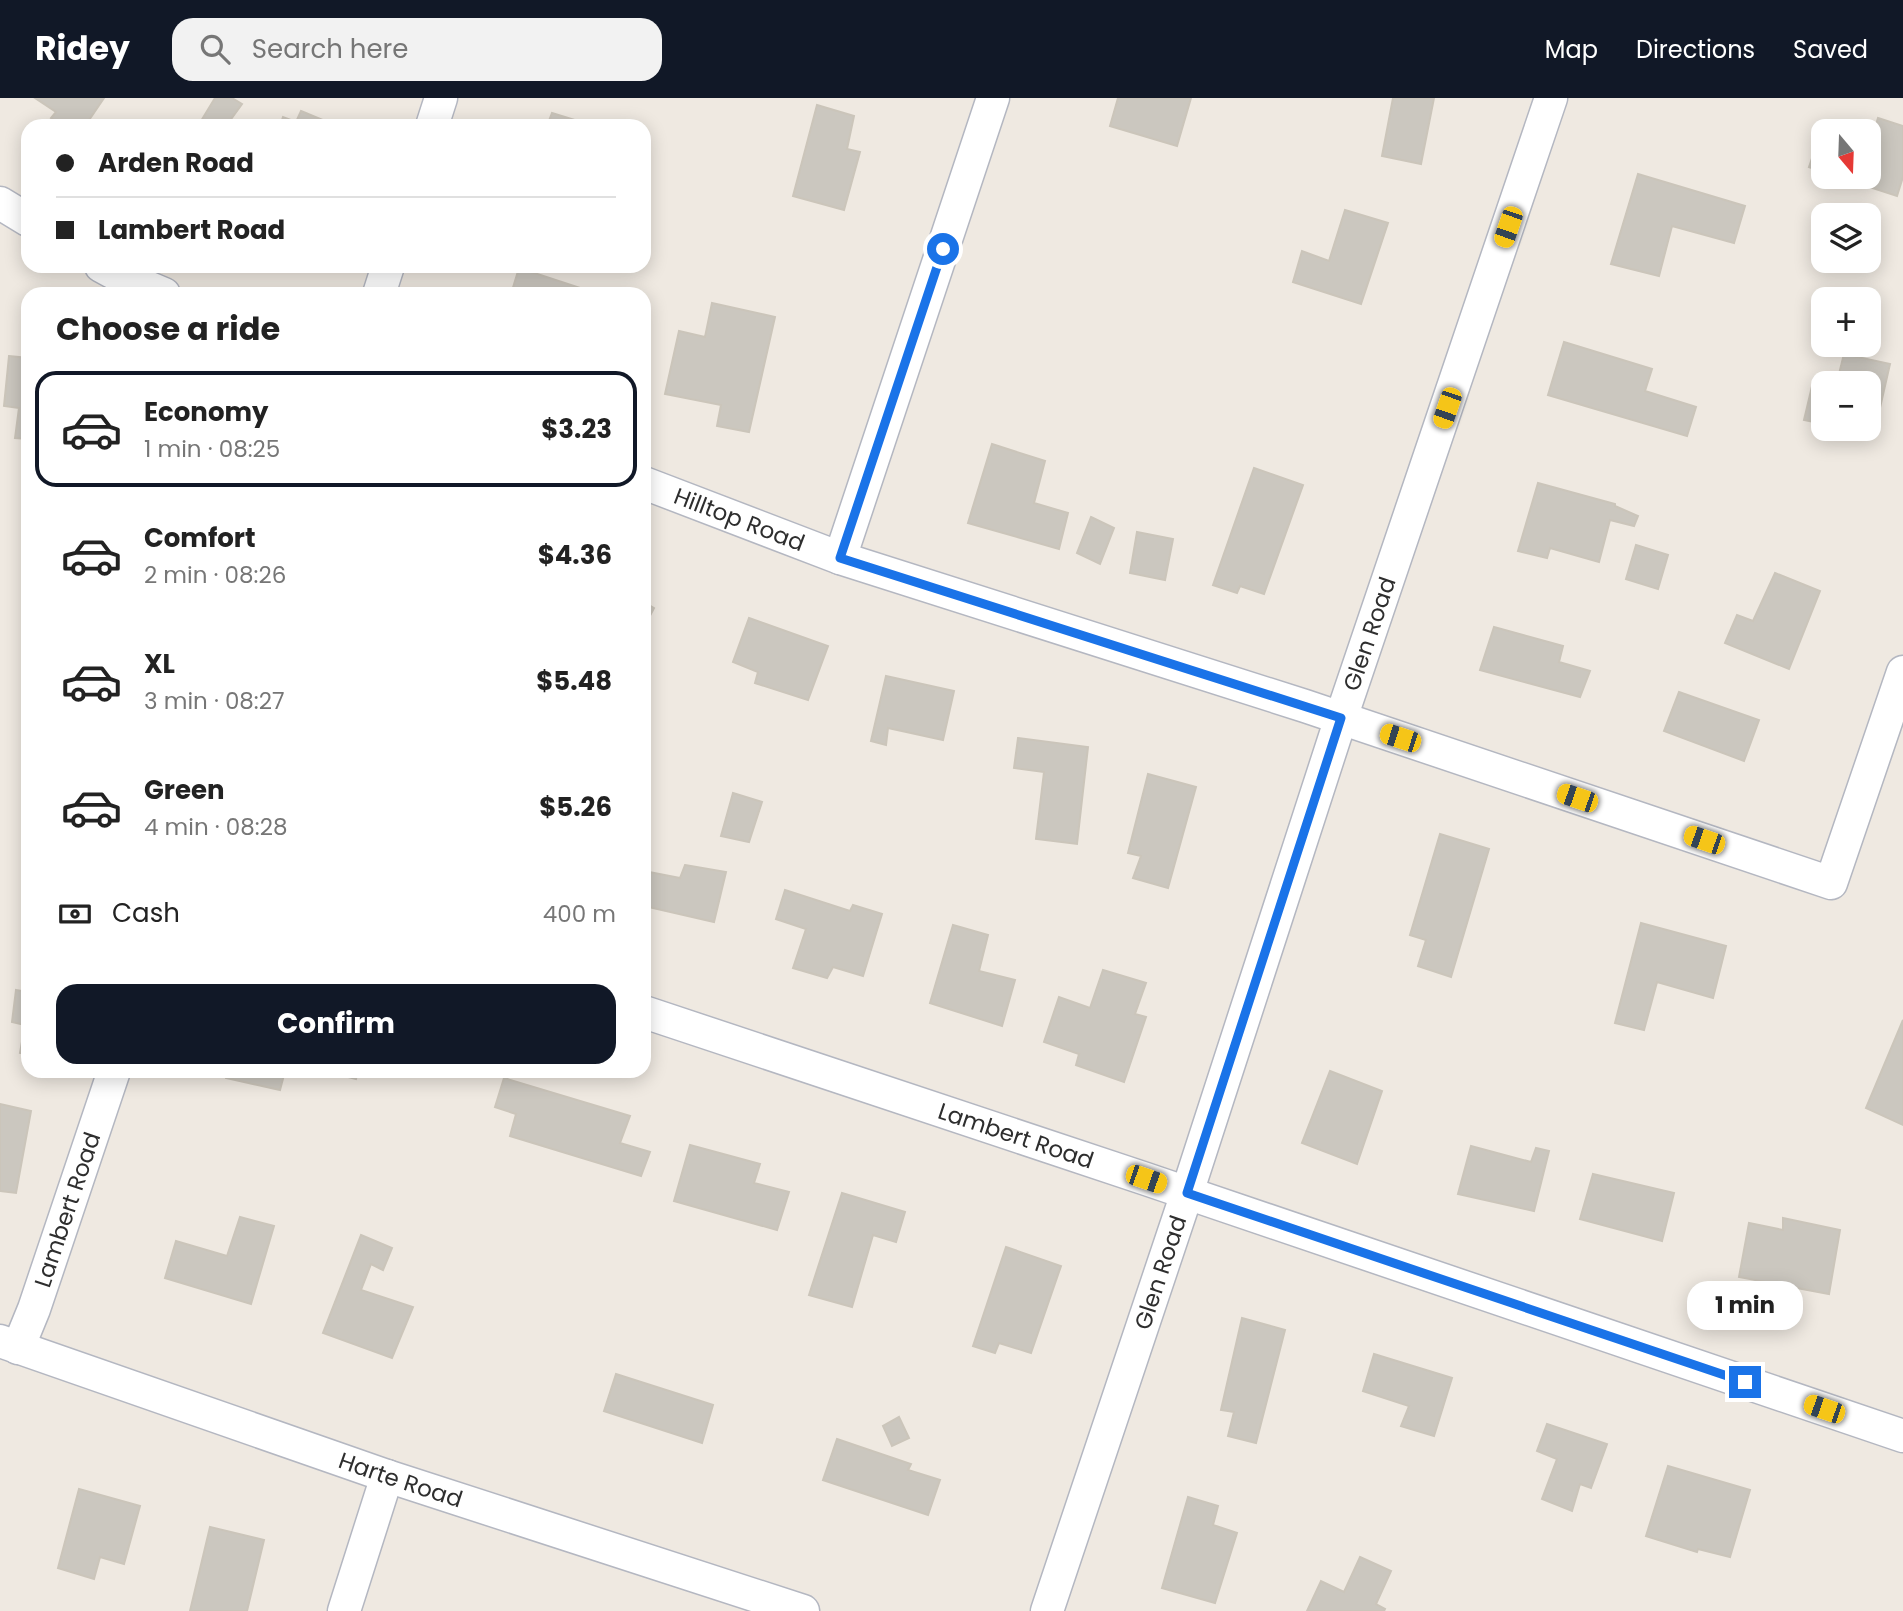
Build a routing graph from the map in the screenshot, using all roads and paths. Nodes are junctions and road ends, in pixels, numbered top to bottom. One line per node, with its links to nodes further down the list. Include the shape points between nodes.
1 (441, 98): 4 (street)
2 (993, 98): 10 (street)
3 (1552, 98): 12 (street, Glen Road)
4 (434, 119)
5 (0, 203): 6 (street)
6 (21, 216)
7 (114, 273): 8 (street)
8 (147, 287)
9 (651, 486): 10 (street, Hilltop Road)
10 (840, 558): 12 (street, Hilltop Road)
11 (1903, 672): 12 (street, Hilltop Road, via 1831,883)
12 (1341, 718): 15 (street, Glen Road)
13 (651, 1014): 15 (street, Lambert Road)
14 (112, 1078): 16 (street, Lambert Road, via 34,1309)
15 (1187, 1193): 17 (street, Lambert Road); 21 (street, Glen Road)
16 (9, 1344): 18 (street, Harte Road)
17 (1903, 1436)
18 (387, 1476): 19 (street); 20 (street, Harte Road)
19 (344, 1611)
20 (803, 1611)
21 (1047, 1611)

